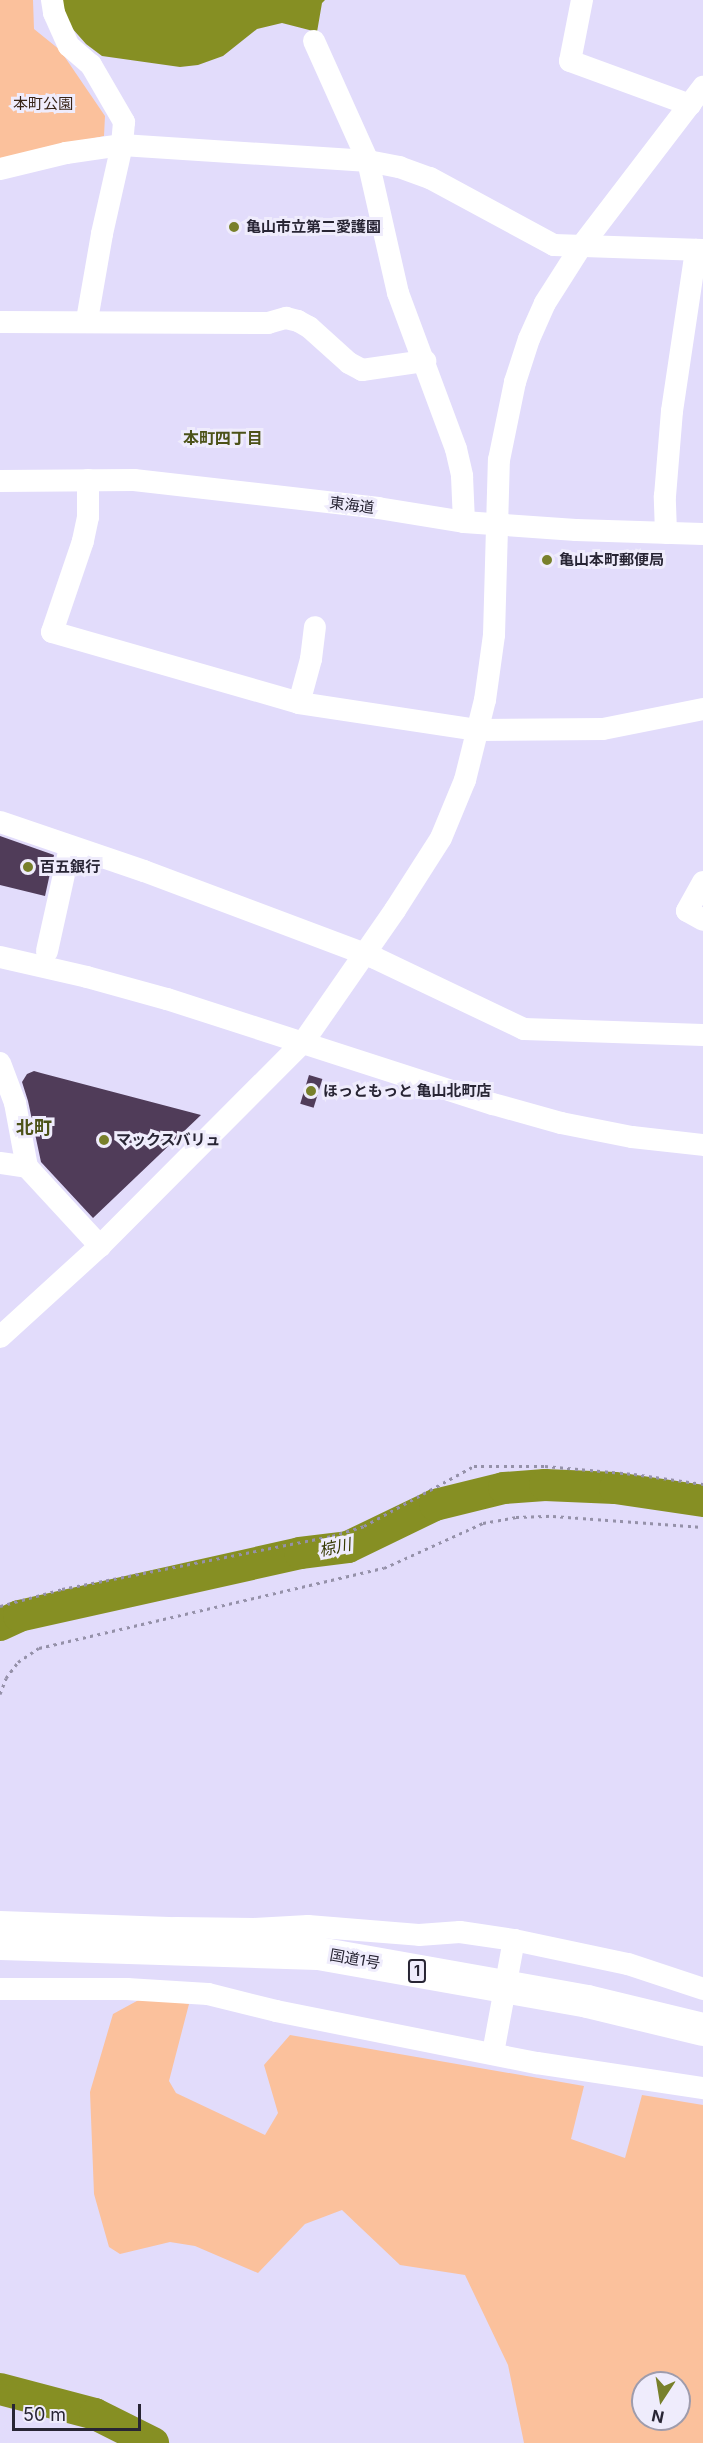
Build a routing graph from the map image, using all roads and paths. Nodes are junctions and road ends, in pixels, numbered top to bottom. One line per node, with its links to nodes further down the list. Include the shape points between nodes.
1 (52, 0): 5 (street, via 69,46 91,65 124,122)
2 (582, 0): 4 (street, via 570,61)
3 (314, 41): 6 (street)
4 (696, 96): 8 (street)
5 (122, 145): 6 (street); 7 (street); 10 (street)
6 (368, 161): 8 (street, via 429,178 554,245); 12 (street, via 398,293)
7 (0, 169)
8 (580, 248): 9 (street); 16 (street, via 545,303 514,382 500,460)
9 (699, 250): 17 (street, via 672,411 664,496)
10 (87, 320): 11 (street); 12 (street, via 268,323 286,318 309,327 362,370)
11 (0, 322)
12 (425, 361): 15 (street, via 456,449 462,476)
13 (87, 480): 14 (street, 東海道); 15 (street, 東海道, via 199,487); 20 (street, via 88,517 83,541 52,632)
14 (0, 481)
15 (464, 522): 16 (street, 東海道)
16 (496, 524): 17 (street, 東海道); 22 (street, via 494,635)
17 (666, 533): 18 (street, 東海道)
18 (703, 534)
19 (315, 627): 20 (street)
20 (299, 703): 22 (street)
21 (703, 709): 22 (street, via 603,729)
22 (478, 730): 28 (street, via 465,780 441,837)
23 (0, 822): 24 (street)
24 (70, 847): 27 (street); 28 (street)
25 (703, 882): 26 (street, via 687,911)
26 (703, 920)
27 (47, 951)
28 (362, 954): 30 (street, via 524,1029); 31 (street)
29 (0, 957): 31 (street, via 87,977)
30 (703, 1035)
31 (304, 1041): 33 (street, via 561,1123); 36 (street)
32 (0, 1063): 35 (street, via 15,1102)
33 (703, 1145)
34 (0, 1163): 35 (street)
35 (27, 1167): 36 (street)
36 (100, 1246): 37 (street)
37 (0, 1337)
38 (703, 1484): 40 (path, via 567,1468 474,1466 364,1526 332,1536 62,1589)
39 (703, 1527): 41 (path, via 553,1516 516,1516 483,1523 384,1568 39,1648 18,1662)
40 (0, 1606)
41 (0, 1694)
42 (0, 1922): 44 (street, via 254,1929 308,1926 419,1935 460,1932)
43 (0, 1943): 47 (highway, 国道1号 / 1, via 318,1953 587,2001)
44 (512, 1949): 46 (street, via 628,1964); 48 (street)
45 (0, 1989): 48 (street, via 127,1989 208,1994 276,2011)
46 (703, 1989)
47 (703, 2029)
48 (494, 2047): 49 (street, via 537,2063)
49 (703, 2088)

